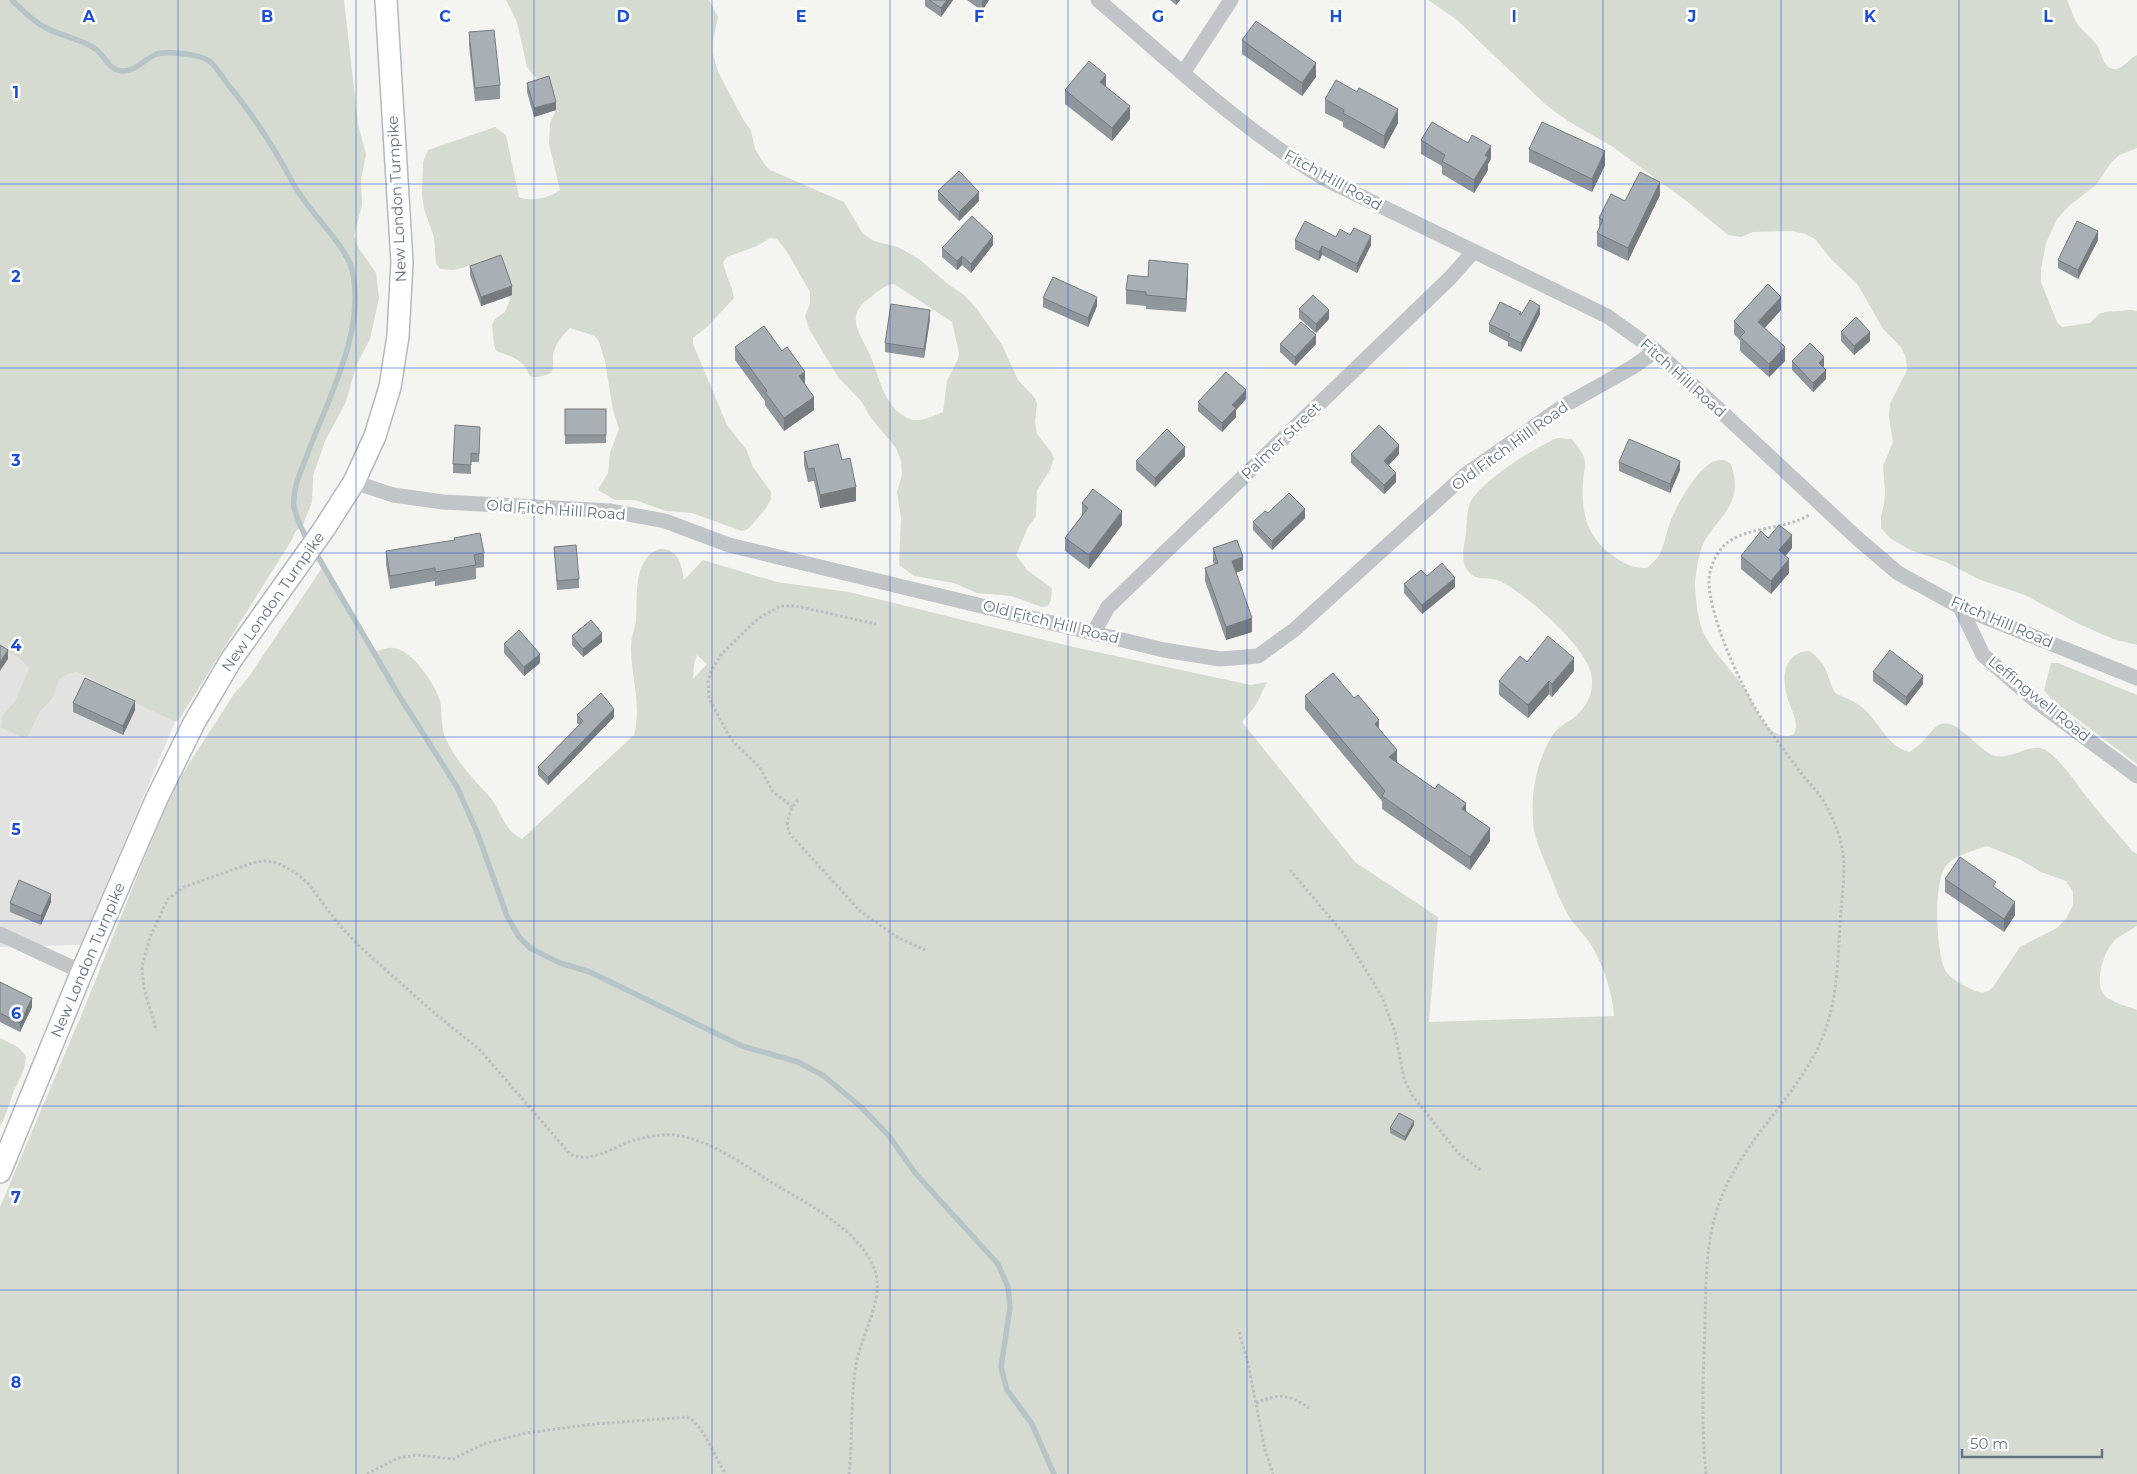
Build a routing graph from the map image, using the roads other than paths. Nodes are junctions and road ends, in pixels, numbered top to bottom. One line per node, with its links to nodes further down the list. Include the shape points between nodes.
1 (386, 0): 7 (main road, New London Turnpike, via 402,262 398,336 390,387 375,436)
2 (1098, 0): 4 (street, Fitch Hill Road)
3 (1231, 0): 4 (street)
4 (1183, 72): 5 (street, Fitch Hill Road, via 1289,158)
5 (1473, 252): 6 (street, Fitch Hill Road, via 1607,316); 9 (street, Palmer Street, via 1450,278 1108,607)
6 (1656, 351): 8 (street, Fitch Hill Road, via 1898,573); 9 (street, Old Fitch Hill Road, via 1565,405 1465,475 1294,630 1258,656 1220,659 1164,650)
7 (354, 482): 9 (street, Old Fitch Hill Road, via 394,496 443,502 611,511 665,521 729,545); 13 (main road, New London Turnpike, via 231,660 194,723 157,798)
8 (1960, 607): 10 (street, Fitch Hill Road); 11 (street, Leffingwell Road, via 1983,655 2037,702)
9 (1094, 632)
10 (2137, 678)
11 (2137, 776)
12 (0, 934): 13 (street)
13 (82, 972): 14 (main road, New London Turnpike)
14 (0, 1172)

